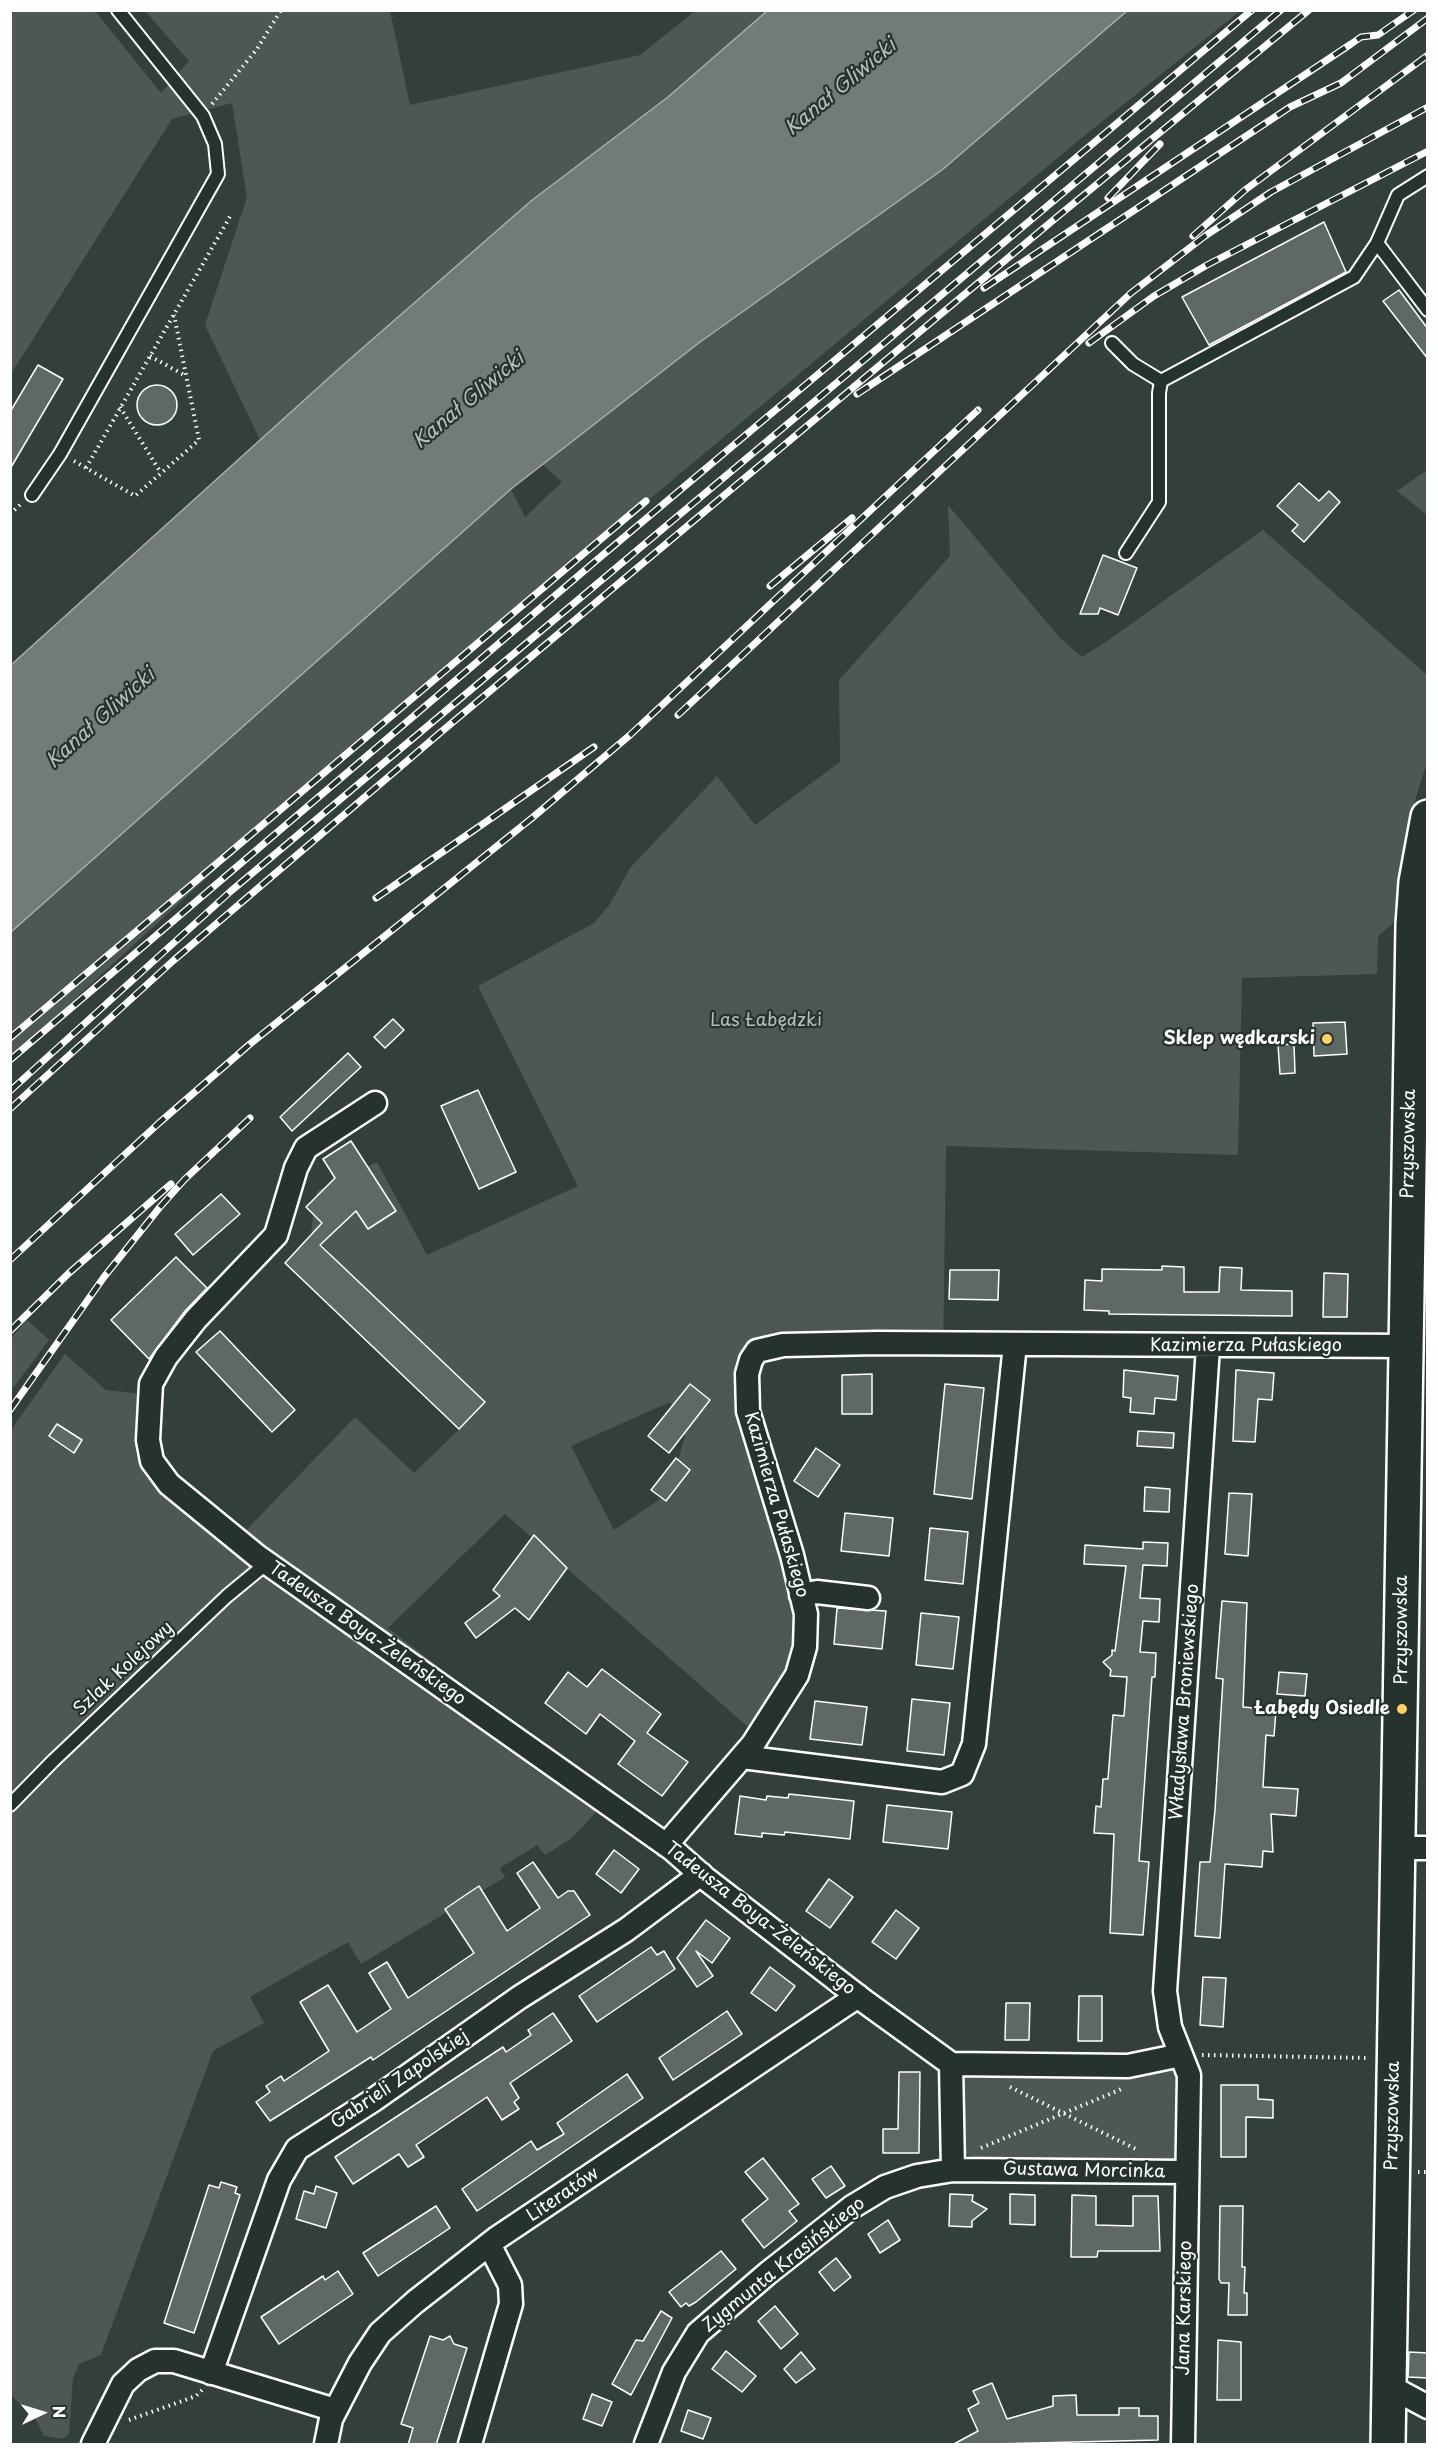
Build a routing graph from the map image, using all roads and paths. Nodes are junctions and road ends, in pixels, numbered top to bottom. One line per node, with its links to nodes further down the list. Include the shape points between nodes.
1 (118, 10): 3 (lane)
2 (281, 10): 3 (path, via 257,49)
3 (203, 116): 15 (lane, via 218,159 214,184 60,454)
4 (1428, 176): 6 (lane, via 1398,195)
5 (232, 213): 8 (path)
6 (1377, 243): 7 (lane); 12 (lane, via 1354,277)
7 (1428, 310)
8 (174, 315): 10 (path); 11 (path)
9 (1112, 343): 12 (lane, via 1133,364)
10 (150, 356): 11 (path); 13 (path)
11 (186, 376): 14 (path, via 199,440)
12 (1161, 381): 16 (lane, via 1159,502)
13 (120, 407): 14 (path); 14 (path, via 86,468 135,496)
14 (161, 473)
15 (32, 495)
16 (1126, 553)
17 (1428, 817): 20 (street, Przyszowska, via 1413,925)
18 (375, 1103): 22 (street, Tadeusza Boya-Żeleńskiego, via 306,1148 276,1235 196,1319 166,1357 151,1384 148,1440 152,1461 169,1484)
19 (1014, 1344): 21 (street, Kazimierza Pułaskiego); 23 (street, Kazimierza Pułaskiego, via 783,1345 758,1351 747,1374 748,1411); 25 (street, via 974,1744 962,1774 942,1782)
20 (1406, 1346): 21 (street, Kazimierza Pułaskiego); 28 (street, Przyszowska, via 1402,1709)
21 (1209, 1347): 31 (street, Władysława Broniewskiego, via 1165,1991 1170,2026)
22 (267, 1563): 26 (lane, Szlak Kolejowy, via 227,1596); 27 (street, Tadeusza Boya-Żeleńskiego)
23 (801, 1595): 24 (street, via 824,1593); 25 (street, Kazimierza Pułaskiego, via 806,1614 805,1647 797,1675)
24 (868, 1598)
25 (742, 1757): 27 (street, Kazimierza Pułaskiego)
26 (10, 1805)
27 (666, 1845): 29 (street, Tadeusza Boya-Żeleńskiego)
28 (1412, 1848): 42 (street, Przyszowska)
29 (701, 1874): 30 (street, Tadeusza Boya-Żeleńskiego); 41 (street, Gabrieli Zapolskiej, via 626,1930 297,2149 279,2180)
30 (858, 1996): 33 (street, Tadeusza Boya-Żeleńskiego); 40 (street, Literatów)
31 (1181, 2055): 32 (path); 33 (street, via 1128,2066); 39 (street, Gustawa Morcinka, via 1189,2075)
32 (1369, 2058)
33 (951, 2064): 38 (street)
34 (1003, 2083): 36 (path)
35 (1127, 2086): 36 (path)
36 (1062, 2113): 37 (path); 38 (path, via 967,2154)
37 (1143, 2152)
38 (953, 2170): 39 (street, Gustawa Morcinka); 49 (street, Zygmunta Krasińskiego, via 916,2176 885,2187 852,2207 699,2333 674,2372)
39 (1187, 2172): 50 (street, Jana Karskiego)
40 (489, 2244): 44 (street, Literatów, via 380,2333); 48 (street, via 510,2286 511,2304)
41 (210, 2378): 44 (street); 45 (path, via 196,2396); 46 (street, via 174,2361 155,2361 138,2370 123,2384)
42 (1389, 2386): 43 (street); 51 (street, Przyszowska)
43 (1428, 2407)
44 (335, 2410): 47 (street, Literatów)
45 (124, 2422)
46 (93, 2445)
47 (326, 2445)
48 (470, 2445)
49 (646, 2445)
50 (1183, 2445)
51 (1388, 2445)

